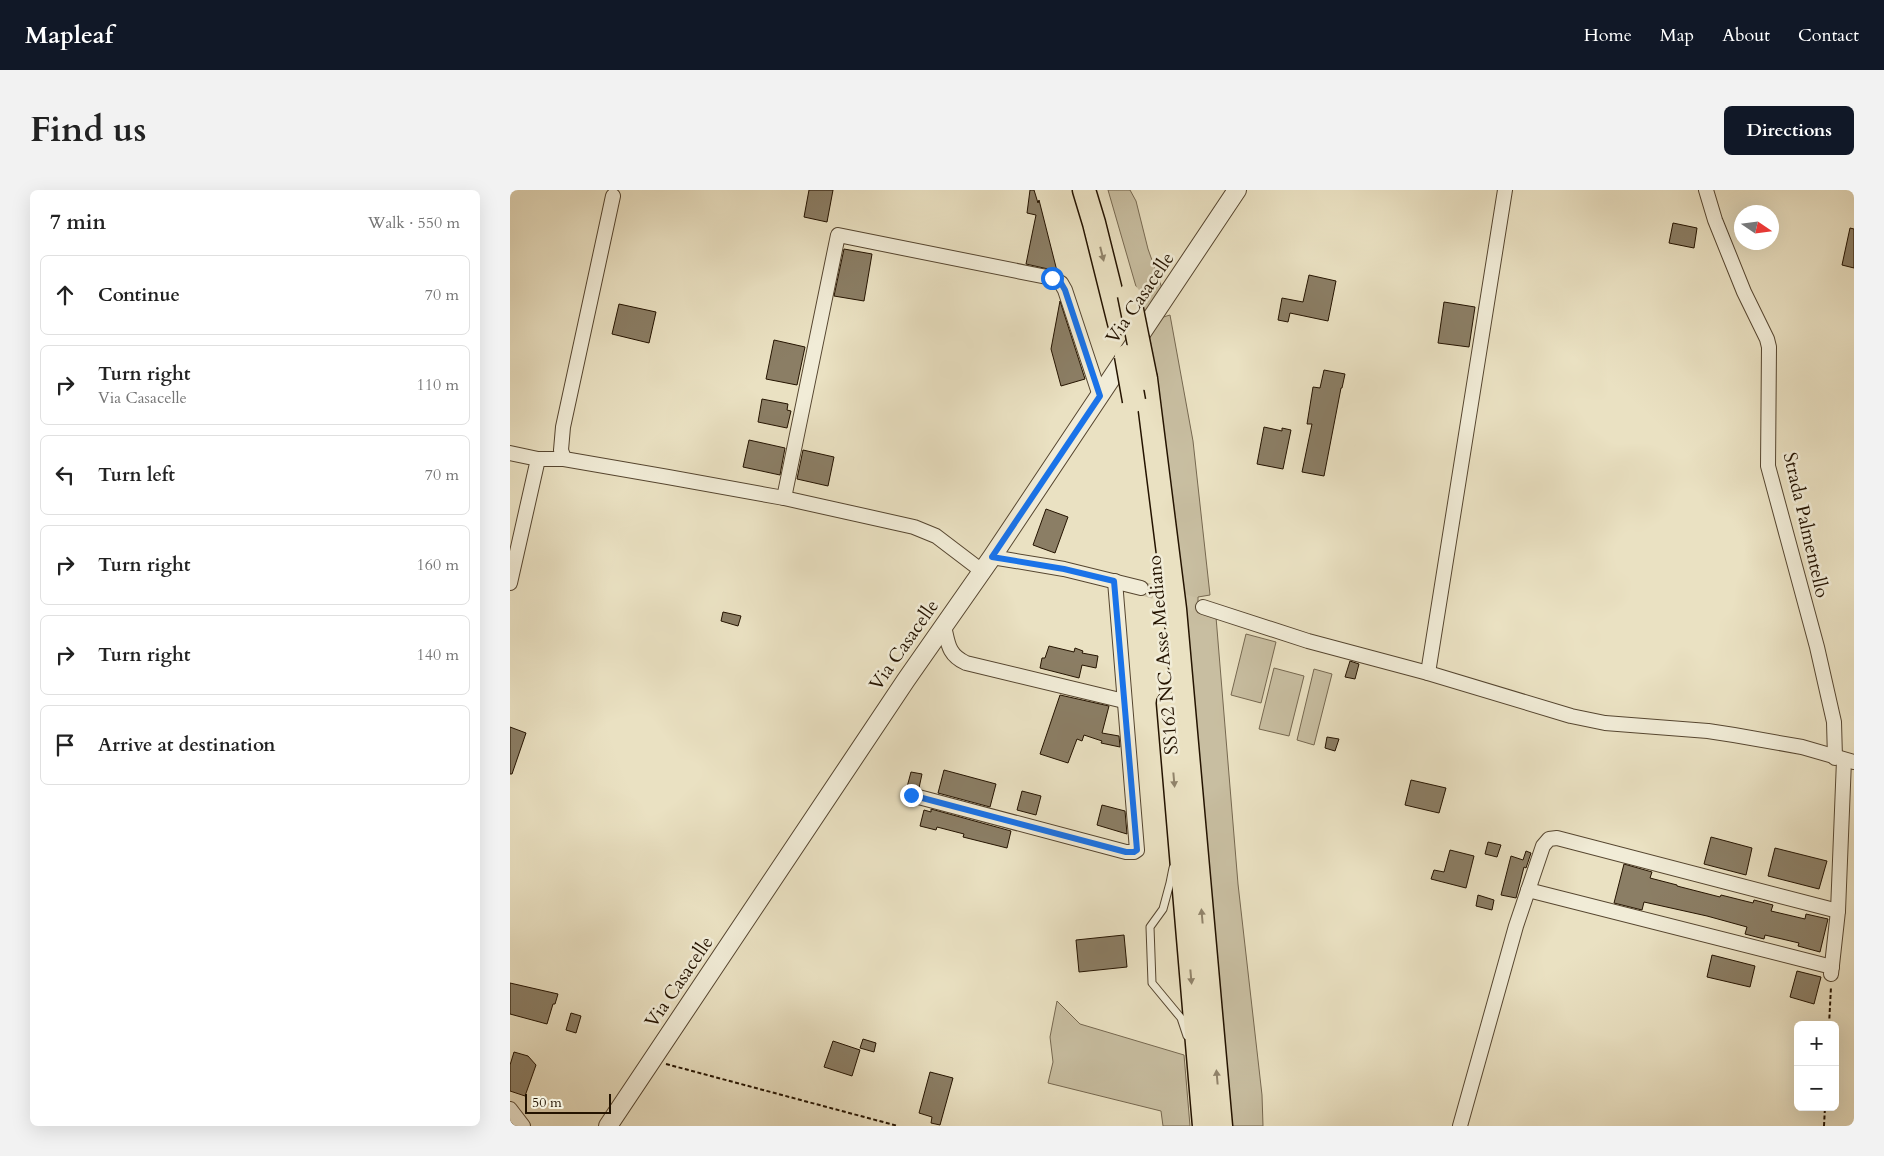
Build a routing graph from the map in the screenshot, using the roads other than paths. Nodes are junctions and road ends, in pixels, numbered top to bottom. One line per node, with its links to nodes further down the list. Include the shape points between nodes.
1 (1084, 190): 22 (highway, SS162 NC Asse Mediano, one-way to 22, bridge, via 1119,323 1134,401 1156,561)
2 (1099, 190): 30 (highway, SS162 NC Asse Mediano, one-way to 2, bridge, via 1176,609 1146,379 1129,295)
3 (1238, 190): 7 (street, Via Casacelle)
4 (1505, 190): 18 (street)
5 (1706, 190): 20 (street, Strada Palmentello, via 1744,292 1768,339 1768,466)
6 (613, 196): 10 (street, via 563,427 561,450)
7 (1100, 396): 11 (street, via 1061,283 1052,278 838,235); 12 (street, Via Casacelle)
8 (510, 453): 9 (street)
9 (538, 459): 10 (street); 14 (street)
10 (564, 459): 11 (street)
11 (784, 498): 12 (street, via 914,527)
12 (987, 564): 13 (street, via 1064,569); 17 (street, Via Casacelle)
13 (1114, 581): 15 (street); 19 (street)
14 (510, 583)
15 (1140, 588)
16 (1203, 607): 18 (street, via 1308,641)
17 (944, 626): 19 (street, via 952,654 958,660); 28 (street, Via Casacelle)
18 (1428, 673): 20 (street, via 1571,716 1605,723 1734,736 1802,747)
19 (1124, 701): 21 (street, via 1138,843 1134,852)
20 (1844, 760): 24 (street, Strada Palmentello)
21 (911, 795)
22 (1178, 831): 25 (highway, SS162 NC Asse Mediano, one-way to 25); 25 (lane, via 1170,883 1162,909 1150,927 1152,983 1181,1018)
23 (1528, 890): 24 (street, via 1543,846 1549,839 1557,838); 24 (street, Strada Palmentello, via 1832,970); 31 (street)
24 (1838, 911)
25 (1202, 1099): 29 (highway, SS162 NC Asse Mediano)
26 (510, 1109): 27 (street)
27 (524, 1126)
28 (608, 1126)
29 (1204, 1126)
30 (1221, 1126)
31 (1460, 1126)

